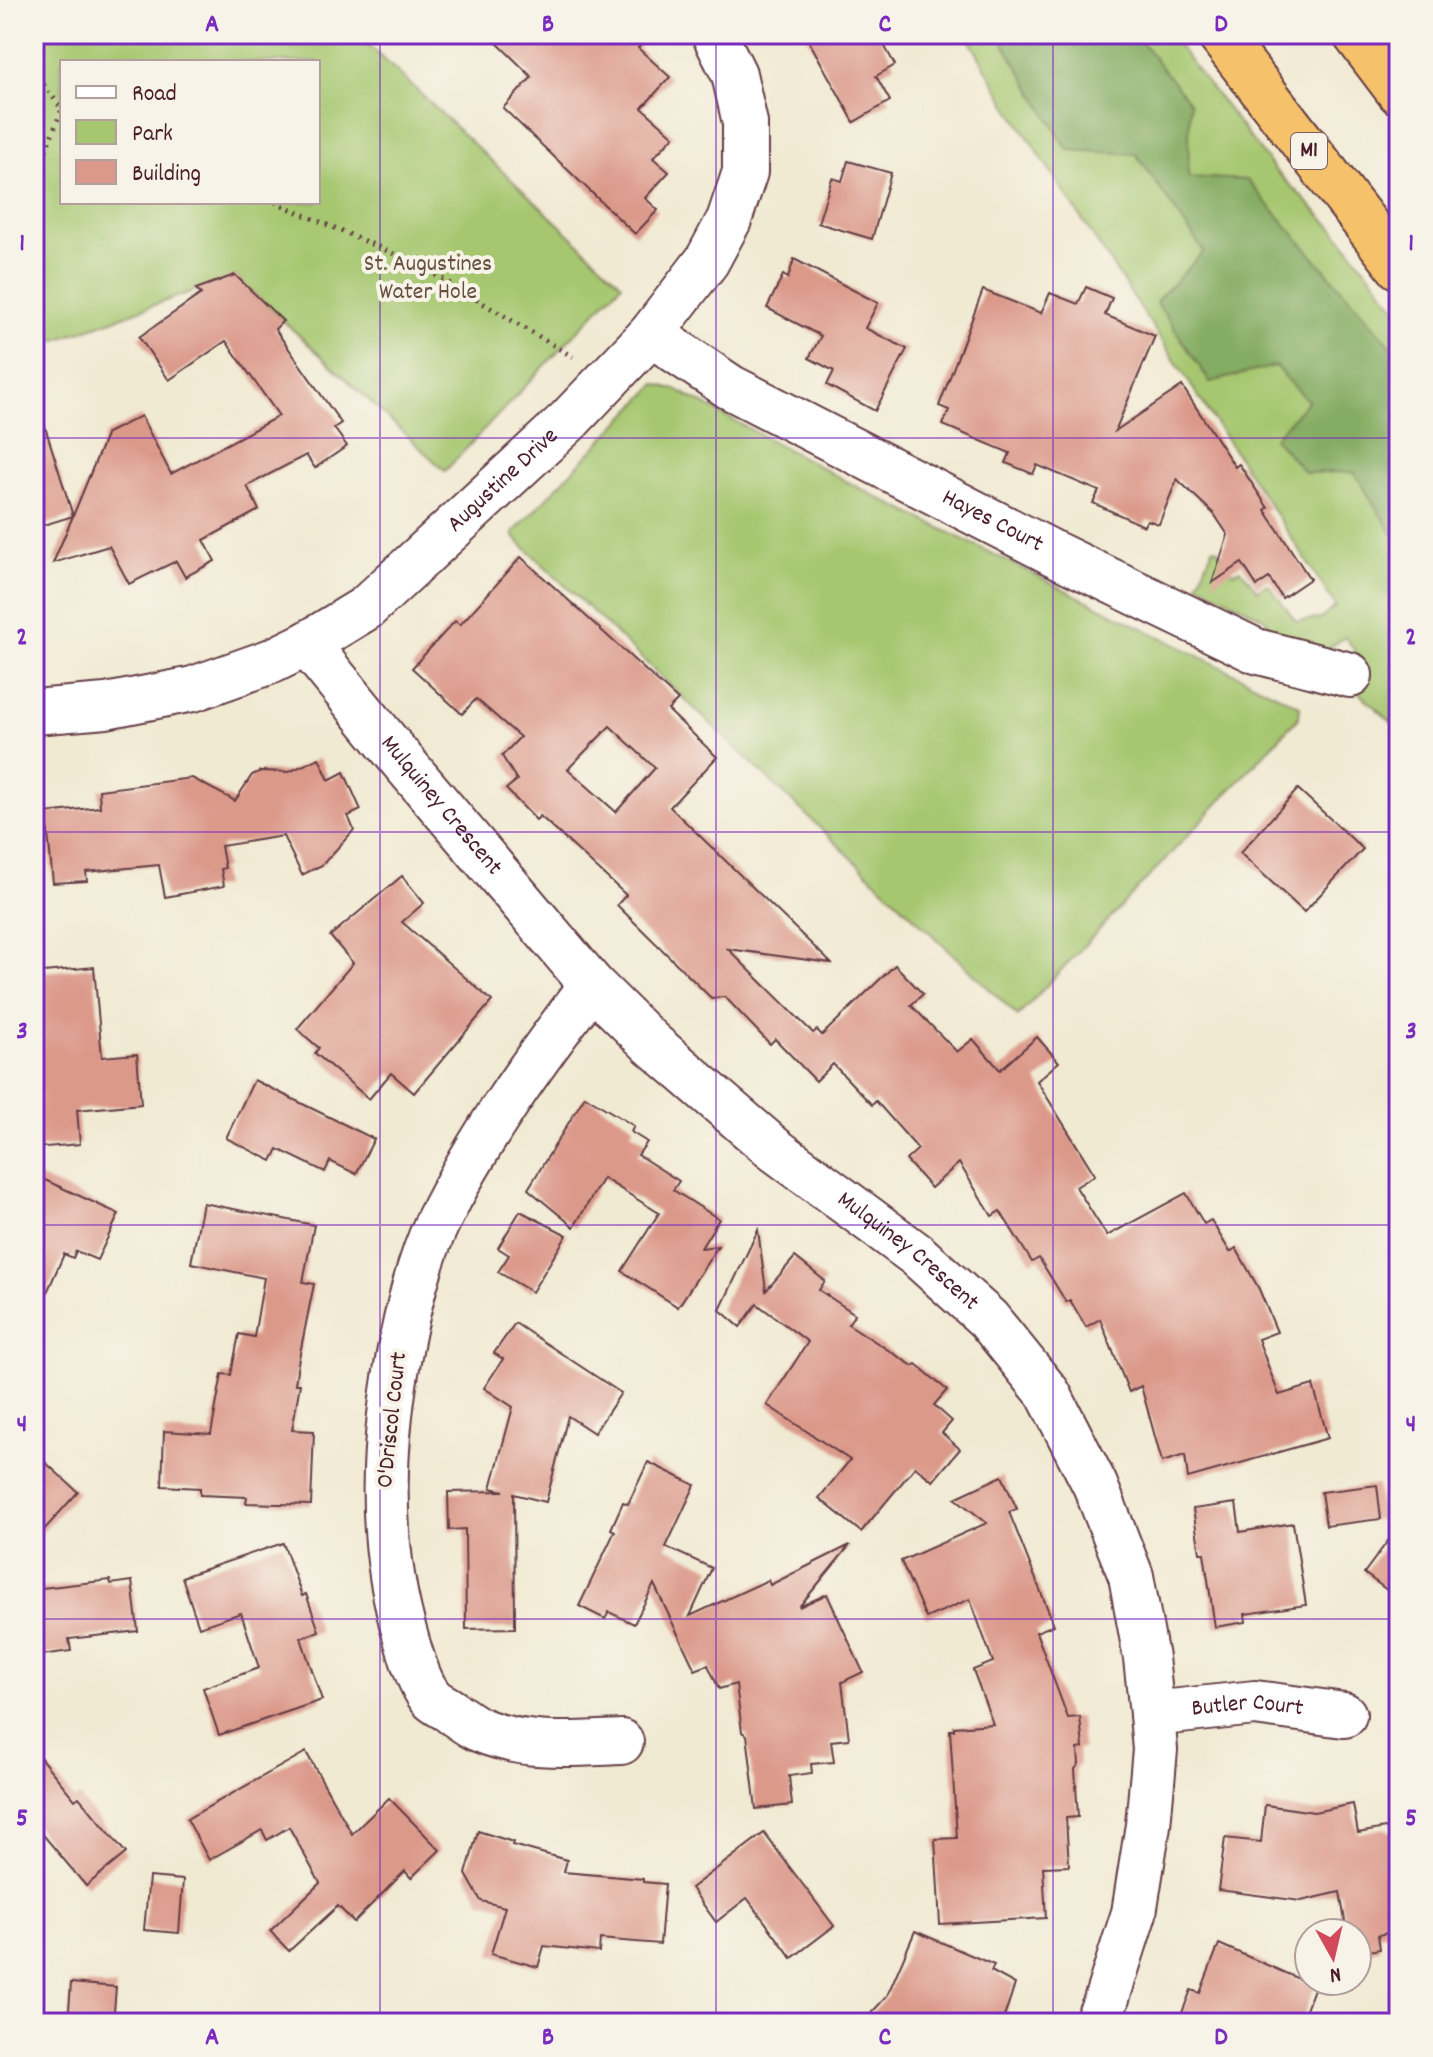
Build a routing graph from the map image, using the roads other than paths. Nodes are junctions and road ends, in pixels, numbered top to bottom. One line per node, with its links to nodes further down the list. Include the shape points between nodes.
1 (714, 34): 6 (street, Augustine Drive, via 737,86 745,123 745,172 729,220 707,261)
2 (1219, 34): 5 (highway, M1)
3 (1355, 34): 4 (highway)
4 (1399, 92)
5 (1399, 267)
6 (651, 334): 7 (street, Augustine Drive, via 568,421 366,608); 8 (street, Hayes Court, via 730,387 1053,553 1256,651)
7 (307, 644): 9 (street, Augustine Drive, via 193,689 106,706); 10 (street, Mulquiney Crescent)
8 (1350, 675)
9 (34, 712)
10 (592, 985): 11 (street, Mulquiney Crescent, via 774,1149 917,1255 988,1319 1048,1393 1095,1485 1131,1576); 13 (street, O'Driscol Court, via 525,1073 436,1226 411,1296 399,1354 384,1503 400,1618 413,1663 432,1699 477,1729 538,1745)
11 (1152, 1714): 12 (street, Butler Court, via 1255,1703); 14 (street, Mulquiney Crescent, via 1155,1750 1134,1913)
12 (1344, 1715)
13 (621, 1742)
14 (1096, 2023)

